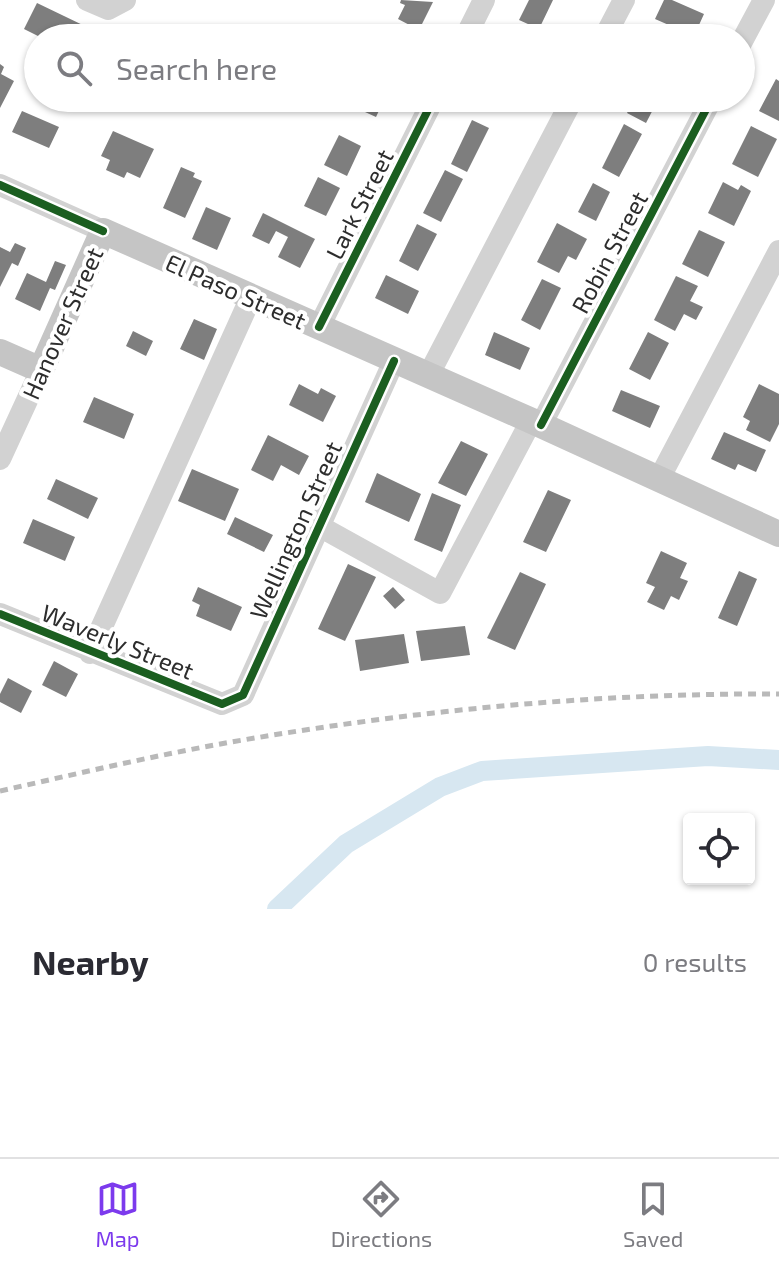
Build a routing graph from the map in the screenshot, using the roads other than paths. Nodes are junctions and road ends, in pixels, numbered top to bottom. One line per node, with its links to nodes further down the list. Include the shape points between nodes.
1 (87, 0): 2 (street, via 108,9)
2 (125, 0)
3 (484, 0): 6 (street)
4 (624, 0): 7 (street)
5 (764, 0): 8 (street)
6 (472, 24)
7 (611, 24)
8 (751, 24)
9 (427, 112): 16 (street, Lark Street)
10 (566, 112): 20 (street)
11 (704, 112): 21 (street, Robin Street)
12 (0, 185): 13 (street, El Paso Street)
13 (103, 231): 15 (main road, El Paso Street); 19 (main road, Hanover Street)
14 (779, 251): 23 (street)
15 (251, 297): 16 (main road, El Paso Street); 27 (street)
16 (319, 327): 18 (main road, El Paso Street)
17 (0, 352): 19 (main road)
18 (394, 361): 20 (main road, El Paso Street); 24 (street, Wellington Street)
19 (41, 370): 22 (street, Hanover Street)
20 (428, 376): 21 (main road, El Paso Street)
21 (536, 423): 23 (main road, El Paso Street); 24 (street, Robin Street, via 440,593)
22 (0, 459)
23 (659, 479): 25 (main road, El Paso Street)
24 (319, 526): 28 (street, Wellington Street, via 243,695)
25 (778, 530)
26 (0, 614): 27 (street, Waverly Street)
27 (90, 653): 28 (street, Waverly Street)
28 (222, 704)

